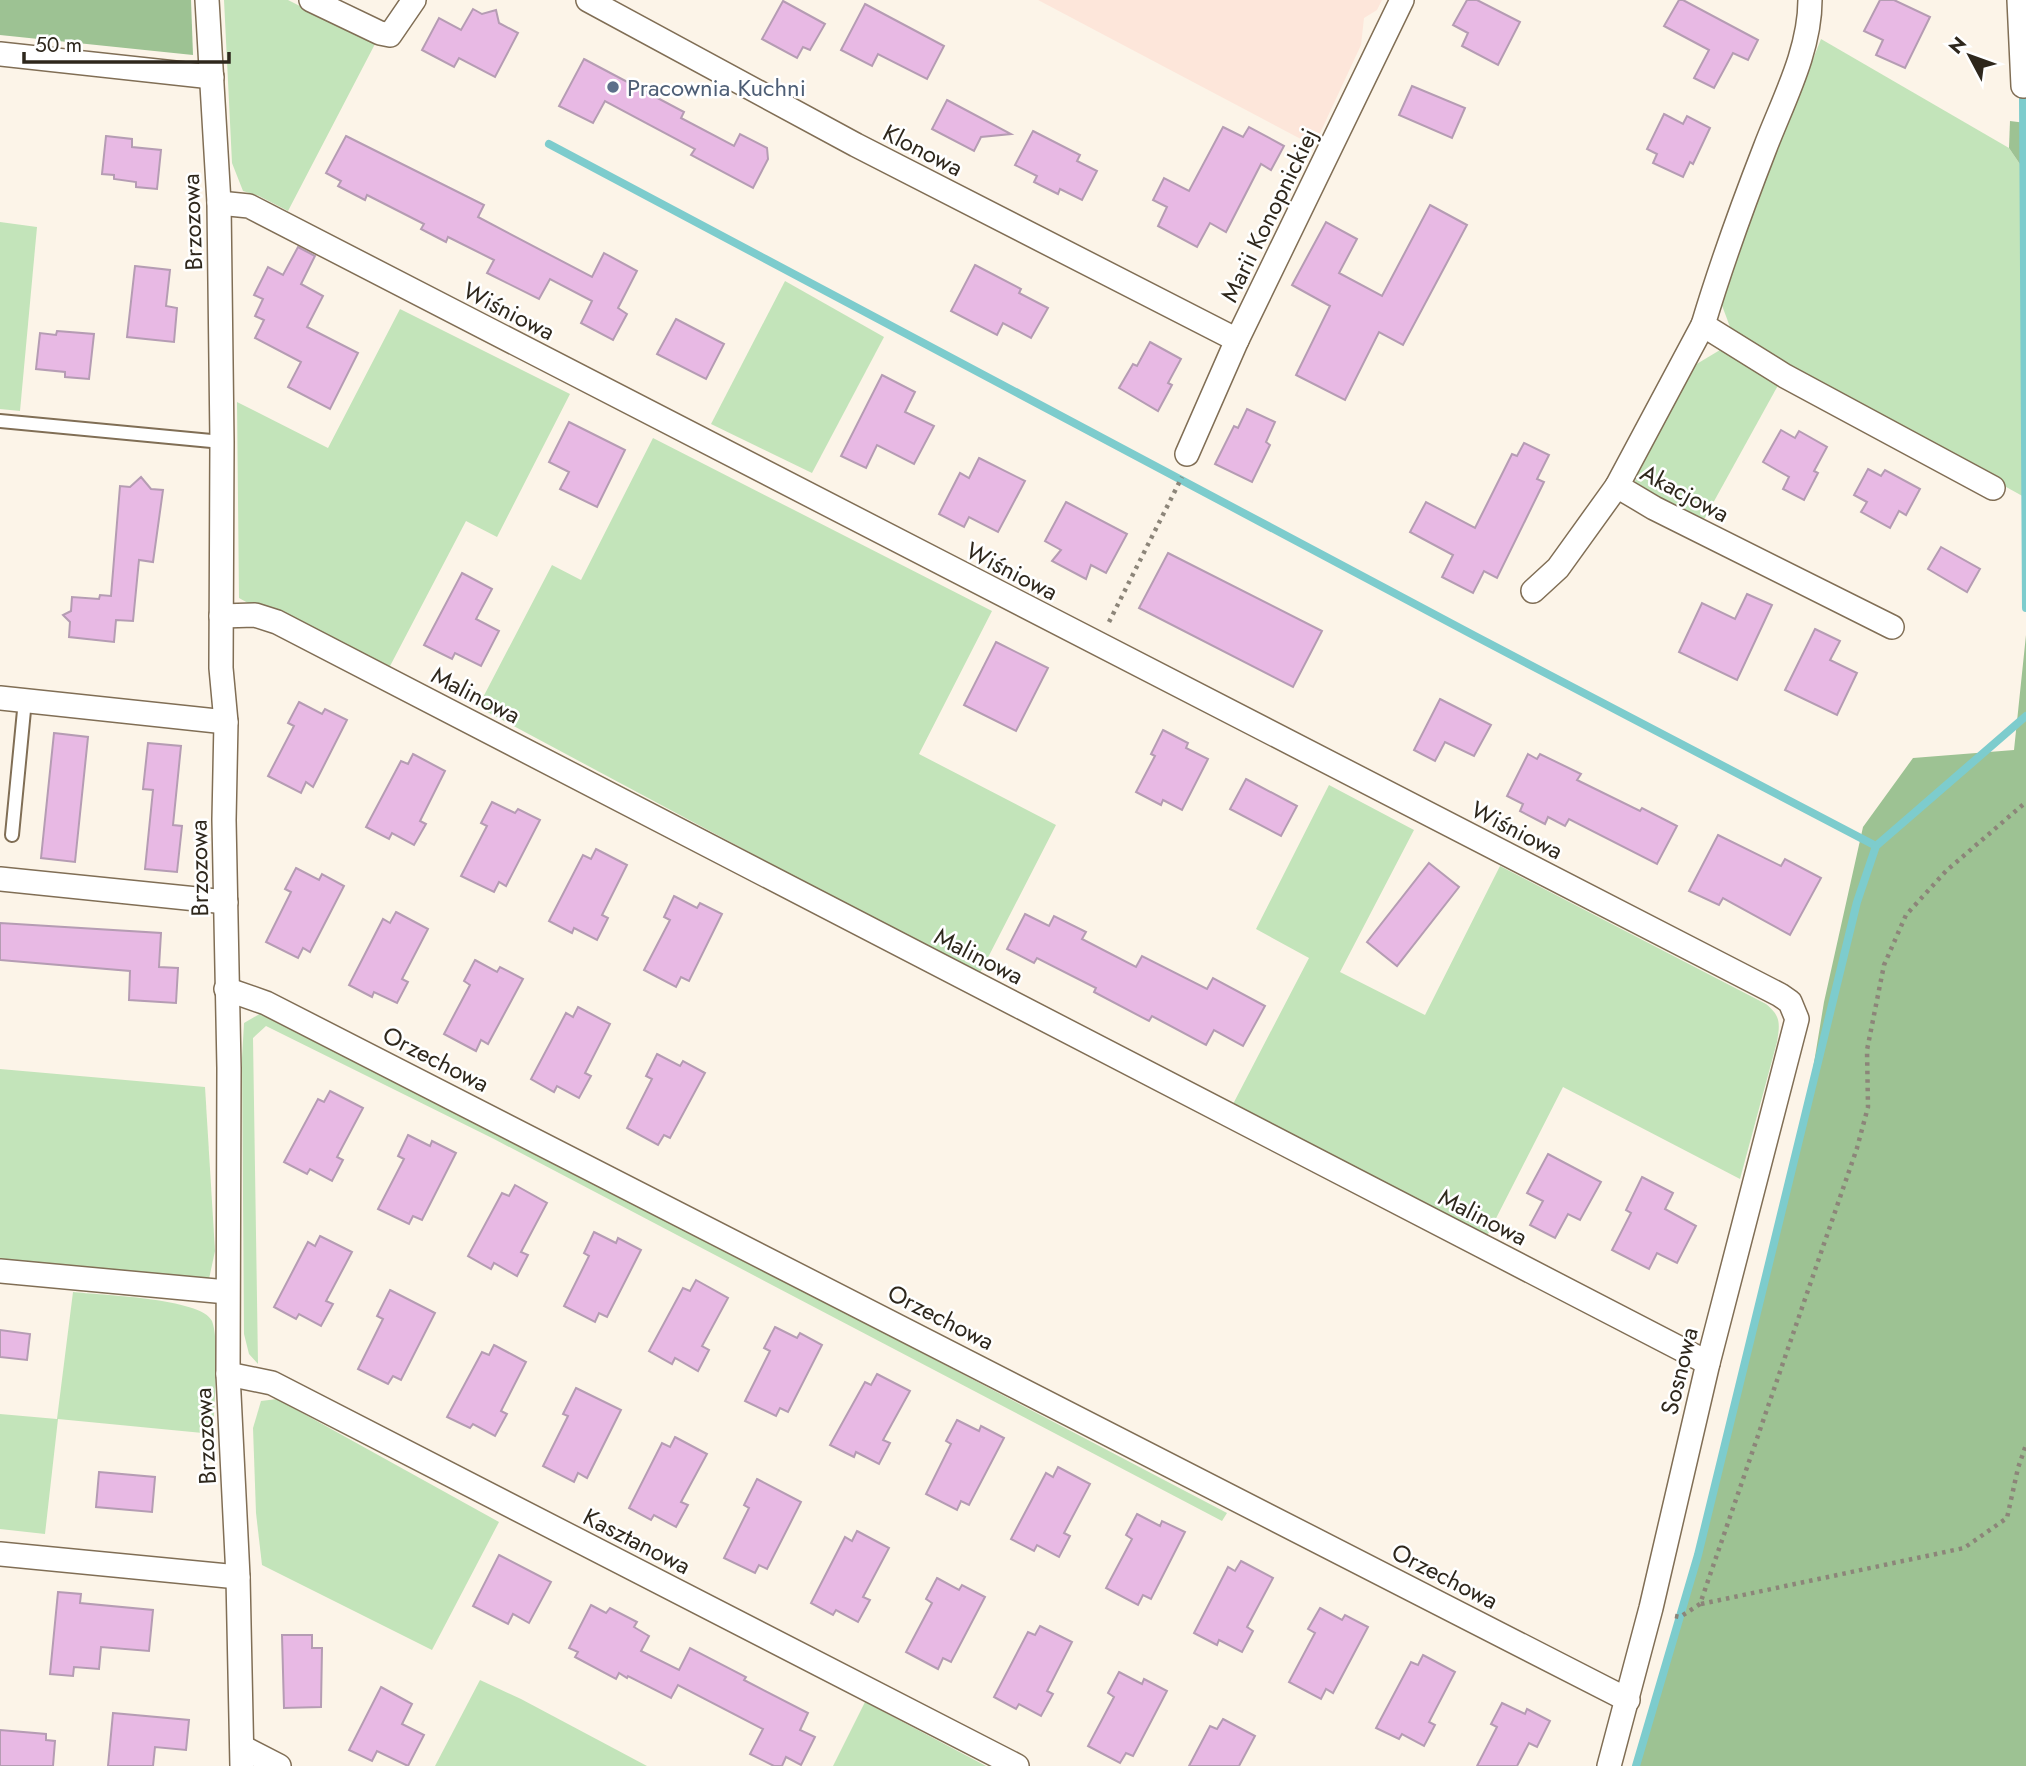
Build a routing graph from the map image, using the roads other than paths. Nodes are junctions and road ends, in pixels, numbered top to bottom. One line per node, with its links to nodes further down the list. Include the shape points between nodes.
1 (207, 0): 9 (street, Brzozowa)
2 (311, 0): 3 (street, via 390,34)
3 (414, 0)
4 (588, 0): 13 (street, Klonowa, via 856,145)
5 (1402, 0): 13 (street, Marii Konopnickiej)
6 (1810, 0): 12 (street, Akacjowa, via 1810,23 1795,70 1727,247)
7 (2020, 0): 10 (street)
8 (0, 54): 9 (street)
9 (212, 77): 11 (street, Brzozowa)
10 (2023, 86)
11 (219, 203): 15 (street, Brzozowa); 29 (street, Wiśniowa, via 249,206)
12 (1703, 325): 17 (street, Akacjowa); 18 (street, via 1786,376)
13 (1237, 340): 16 (street, Marii Konopnickiej)
14 (0, 421): 15 (lane)
15 (222, 442): 20 (street, Brzozowa)
16 (1187, 454)
17 (1617, 486): 19 (street, via 1559,568); 21 (street, Akacjowa)
18 (1993, 488)
19 (1533, 591)
20 (221, 616): 24 (street, Brzozowa); 32 (street, Malinowa, via 256,615 277,622)
21 (1892, 627)
22 (0, 698): 23 (street)
23 (25, 700): 24 (street); 25 (lane)
24 (226, 722): 27 (street, Brzozowa)
25 (12, 835)
26 (0, 879): 27 (street)
27 (226, 902): 28 (street, Brzozowa)
28 (226, 989): 31 (street, Brzozowa); 36 (street, Orzechowa, via 267,1003)
29 (1780, 995): 32 (street, Sosnowa, via 1790,1002 1797,1019)
30 (0, 1272): 31 (street)
31 (227, 1292): 33 (street, Brzozowa)
32 (1708, 1363): 36 (street, Sosnowa)
33 (228, 1374): 35 (street, Brzozowa); 39 (street, Kasztanowa, via 272,1383)
34 (0, 1554): 35 (street)
35 (238, 1577): 37 (street, Brzozowa)
36 (1628, 1700): 40 (street, Sosnowa)
37 (242, 1756): 38 (street)
38 (279, 1766)
39 (1017, 1766)
40 (1609, 1766)

